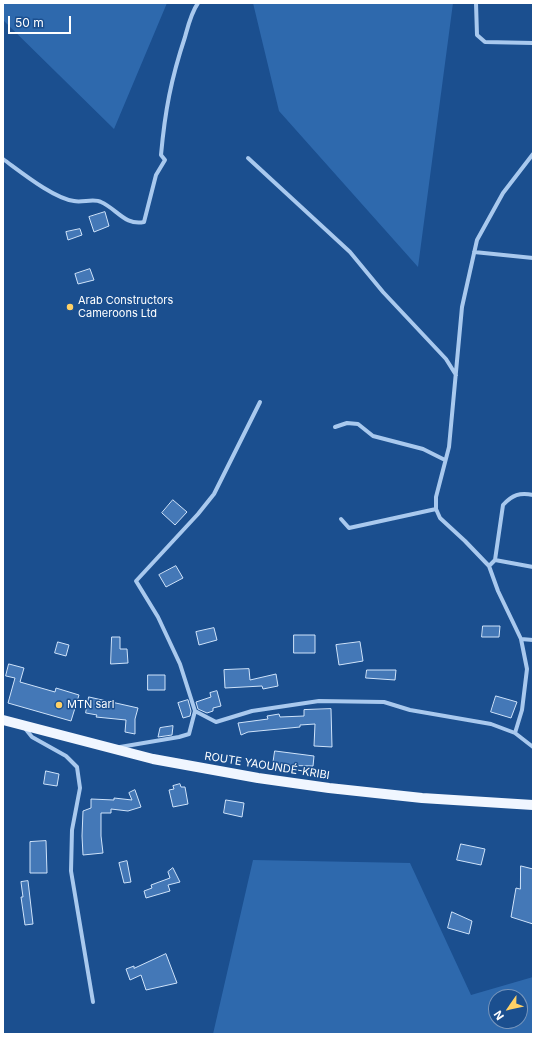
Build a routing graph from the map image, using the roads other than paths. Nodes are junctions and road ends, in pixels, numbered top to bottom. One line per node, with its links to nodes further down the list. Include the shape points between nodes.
1 (198, 3): 6 (street, via 172,76 161,155 165,160 156,175 144,222 136,224 122,218 101,201 74,201 59,197)
2 (476, 3): 3 (street, via 477,35 485,42)
3 (533, 43)
4 (533, 154): 7 (street, via 504,193 477,240)
5 (248, 158): 9 (street, via 350,252 383,292 446,359)
6 (3, 159)
7 (474, 252): 8 (street); 9 (street, via 462,307)
8 (533, 258)
9 (456, 375): 12 (street, via 450,440)
10 (260, 402): 21 (street, via 214,494 136,581 174,650)
11 (335, 427): 12 (street, via 347,423 358,424 373,436 423,449)
12 (445, 460): 14 (street, via 436,497)
13 (533, 495): 16 (street, via 520,493 508,499 503,505)
14 (436, 509): 15 (street, via 349,528); 17 (street, via 440,518)
15 (341, 519)
16 (495, 560): 17 (street); 18 (street)
17 (489, 566): 19 (street)
18 (533, 567)
19 (521, 639): 20 (street); 24 (street, via 527,669 522,710)
20 (533, 640)
21 (195, 711): 24 (street, via 216,722 252,711 319,702 384,702 410,710 491,724); 26 (street, via 189,734 179,738)
22 (3, 720): 23 (main road, ROUTE YAOUNDÉ-KRIBI)
23 (23, 725): 26 (main road, ROUTE YAOUNDÉ-KRIBI); 28 (street, via 32,737 66,756 77,767 80,788 72,830 71,871)
24 (515, 733): 25 (street)
25 (533, 747)
26 (109, 748): 27 (main road, ROUTE YAOUNDÉ-KRIBI, via 212,770 329,788 422,798)
27 (533, 805)
28 (93, 1002)

